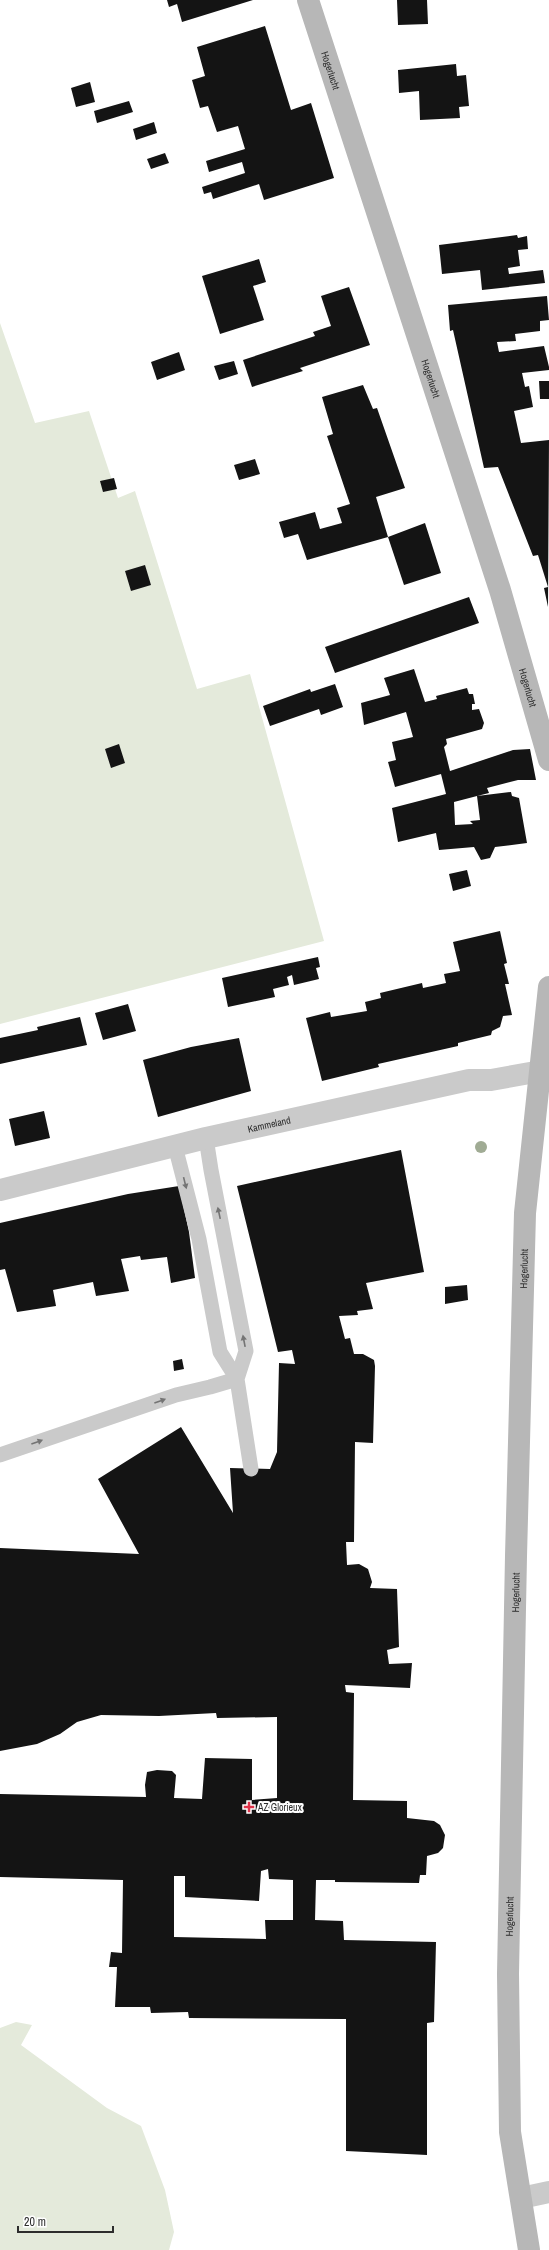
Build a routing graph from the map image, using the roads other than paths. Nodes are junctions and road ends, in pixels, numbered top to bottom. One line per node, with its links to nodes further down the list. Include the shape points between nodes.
1 (308, 0): 2 (street, Hogerlucht, via 500,590)
2 (549, 760)
3 (549, 987): 4 (street, Hogerlucht)
4 (541, 1072): 5 (street, Kammeland, via 492,1080 469,1080); 12 (street, Hogerlucht, via 526,1213 508,1966 508,2110)
5 (206, 1138): 6 (street, Kammeland); 8 (lane, one-way to 5, via 246,1351)
6 (175, 1146): 7 (street, Kammeland); 8 (lane, one-way to 8, via 199,1239 220,1352)
7 (0, 1190)
8 (237, 1378): 9 (lane, one-way to 8, via 176,1395 210,1388); 10 (lane)
9 (0, 1455)
10 (251, 1469)
11 (549, 2192): 12 (street)
12 (521, 2198): 13 (street, Hogerlucht)
13 (529, 2250)

